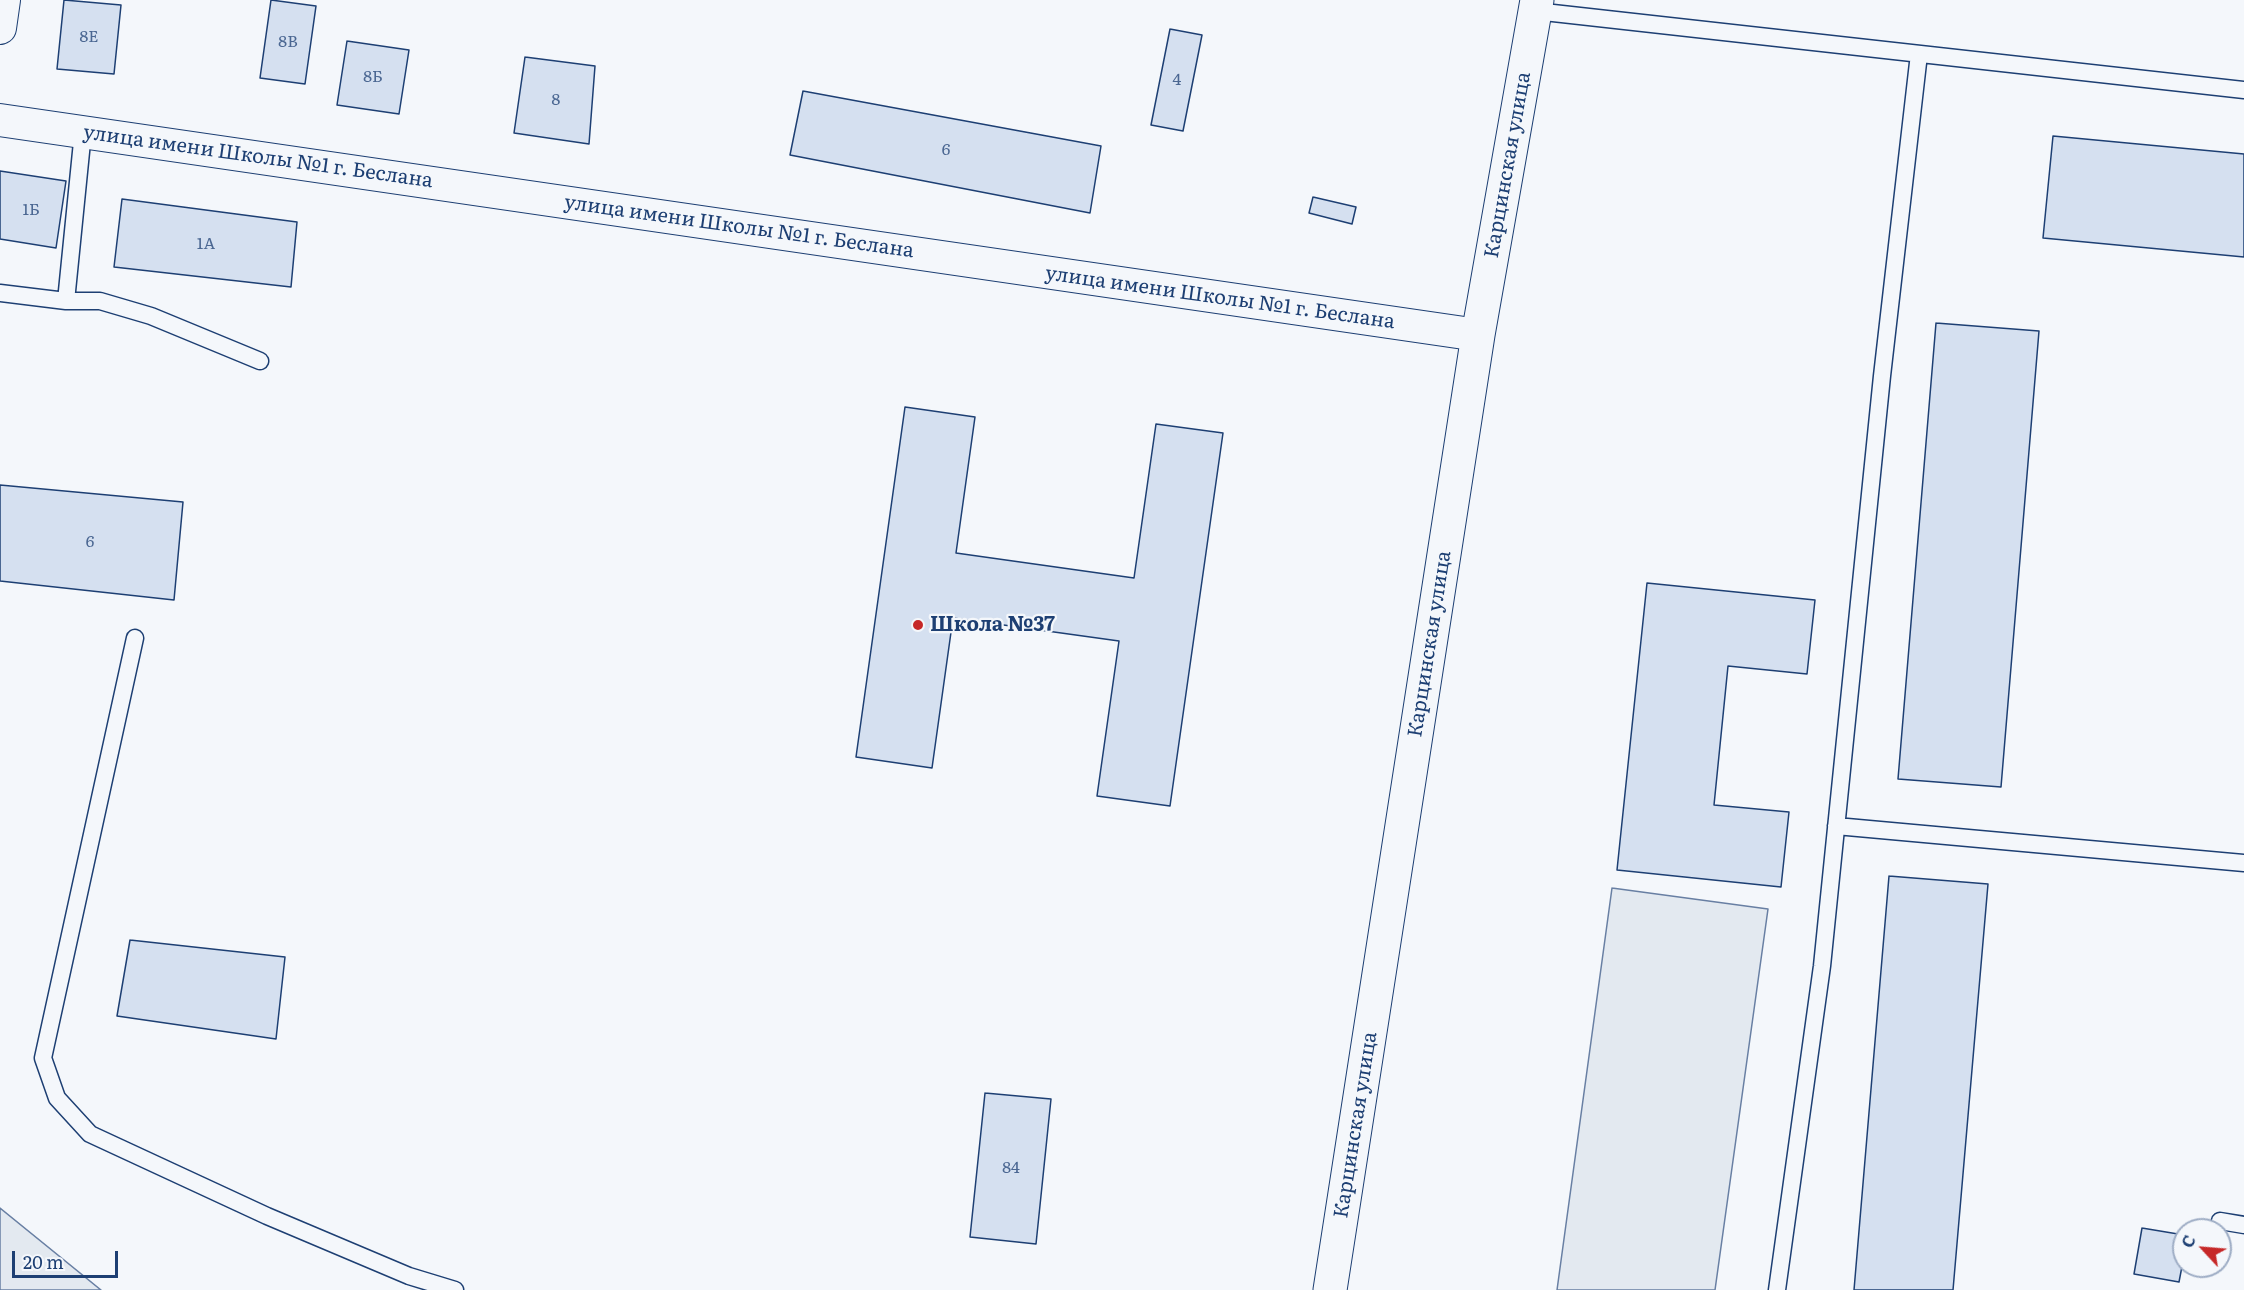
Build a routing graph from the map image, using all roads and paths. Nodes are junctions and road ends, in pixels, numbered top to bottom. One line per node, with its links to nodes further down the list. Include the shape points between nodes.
1 (4, 0): 3 (street)
2 (1536, 6): 4 (lane); 10 (main road, Карцинская улица)
3 (0, 28)
4 (1919, 54): 5 (lane); 13 (lane)
5 (2244, 90)
6 (0, 120): 7 (street, улица имени Школы №1 г. Беслана)
7 (83, 132): 9 (lane); 10 (street, улица имени Школы №1 г. Беслана)
8 (0, 293): 9 (lane)
9 (66, 301): 11 (lane, via 100,302 152,316)
10 (1478, 335): 16 (main road, Карцинская улица)
11 (260, 361)
12 (135, 638): 15 (lane, via 43,1058 57,1098 90,1134 267,1216 409,1276)
13 (1836, 826): 14 (lane); 17 (lane, via 1820,977)
14 (2244, 863)
15 (455, 1290)
16 (1330, 1290)
17 (1777, 1290)

